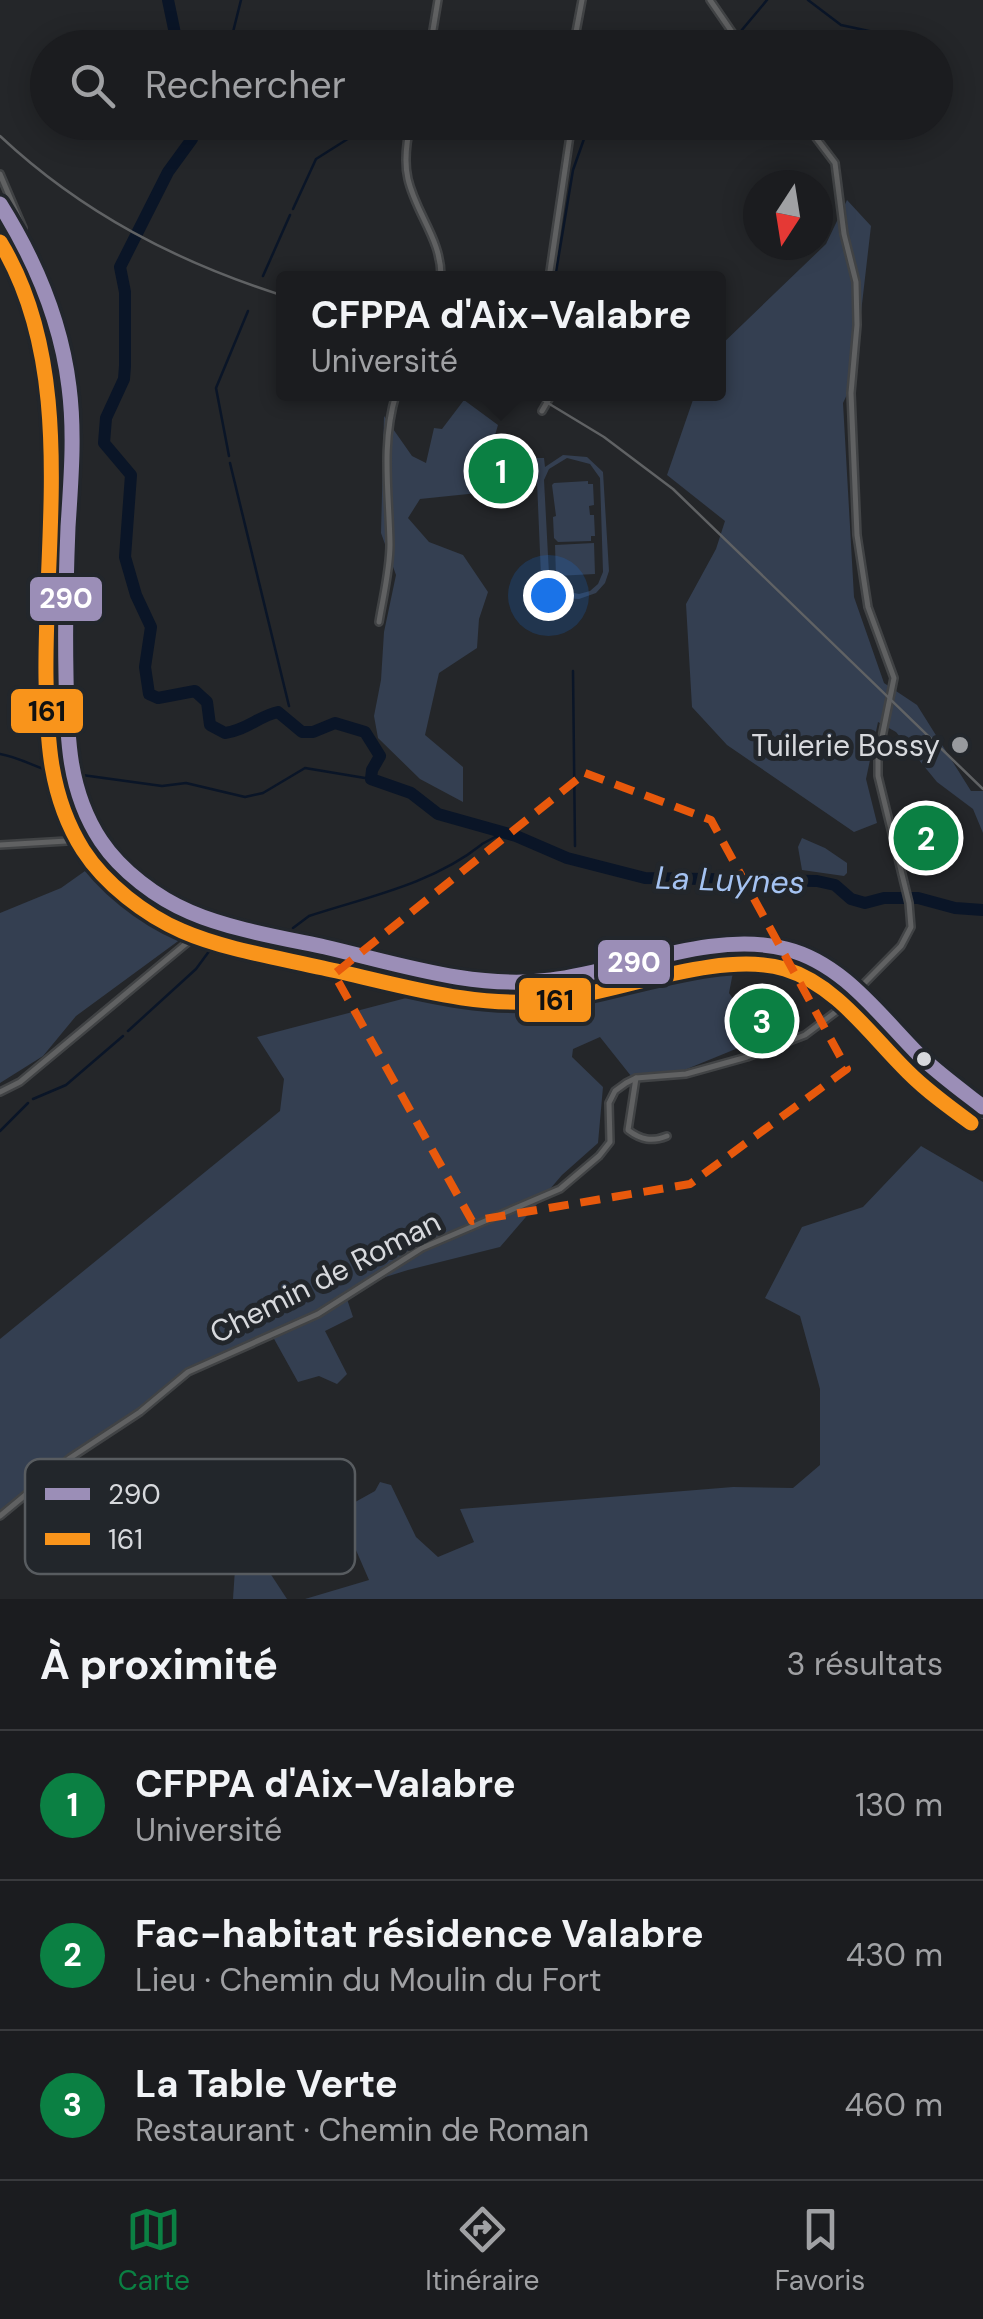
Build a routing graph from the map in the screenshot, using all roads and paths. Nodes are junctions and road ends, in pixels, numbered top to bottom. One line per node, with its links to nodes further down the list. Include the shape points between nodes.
1 (438, 0): 4 (street)
2 (582, 0): 5 (street)
3 (710, 0): 6 (street)
4 (433, 30)
5 (576, 30)
6 (730, 30)
7 (410, 140): 13 (street, via 409,182)
8 (569, 140): 14 (street)
9 (818, 140): 22 (street, via 835,163 856,282 851,392 857,534 868,607 894,678 878,776 910,902 906,940)
10 (0, 174): 12 (street)
11 (0, 206): 19 (main road, via 46,290 68,385 66,742 74,781)
12 (23, 228)
13 (441, 271)
14 (550, 271)
15 (394, 401): 18 (street, via 385,466 390,546)
16 (548, 401): 17 (street)
17 (542, 411)
18 (378, 622)
19 (100, 839): 20 (street); 21 (main road, via 153,892)
20 (0, 844)
21 (210, 920): 22 (main road, via 495,982 554,980 744,944 780,948 816,961); 24 (street, via 108,1011)
22 (855, 994): 23 (street, via 805,1035 762,1052 686,1074); 25 (main road)
23 (636, 1078): 26 (street, via 628,1130 643,1139); 27 (street, Chemin de Roman, via 612,1097 610,1142 560,1189 422,1248 318,1314 188,1372)
24 (0, 1092)
25 (983, 1110)
26 (667, 1136)
27 (69, 1459)
28 (25, 1495): 29 (street, Chemin de Roman)
29 (0, 1516)

